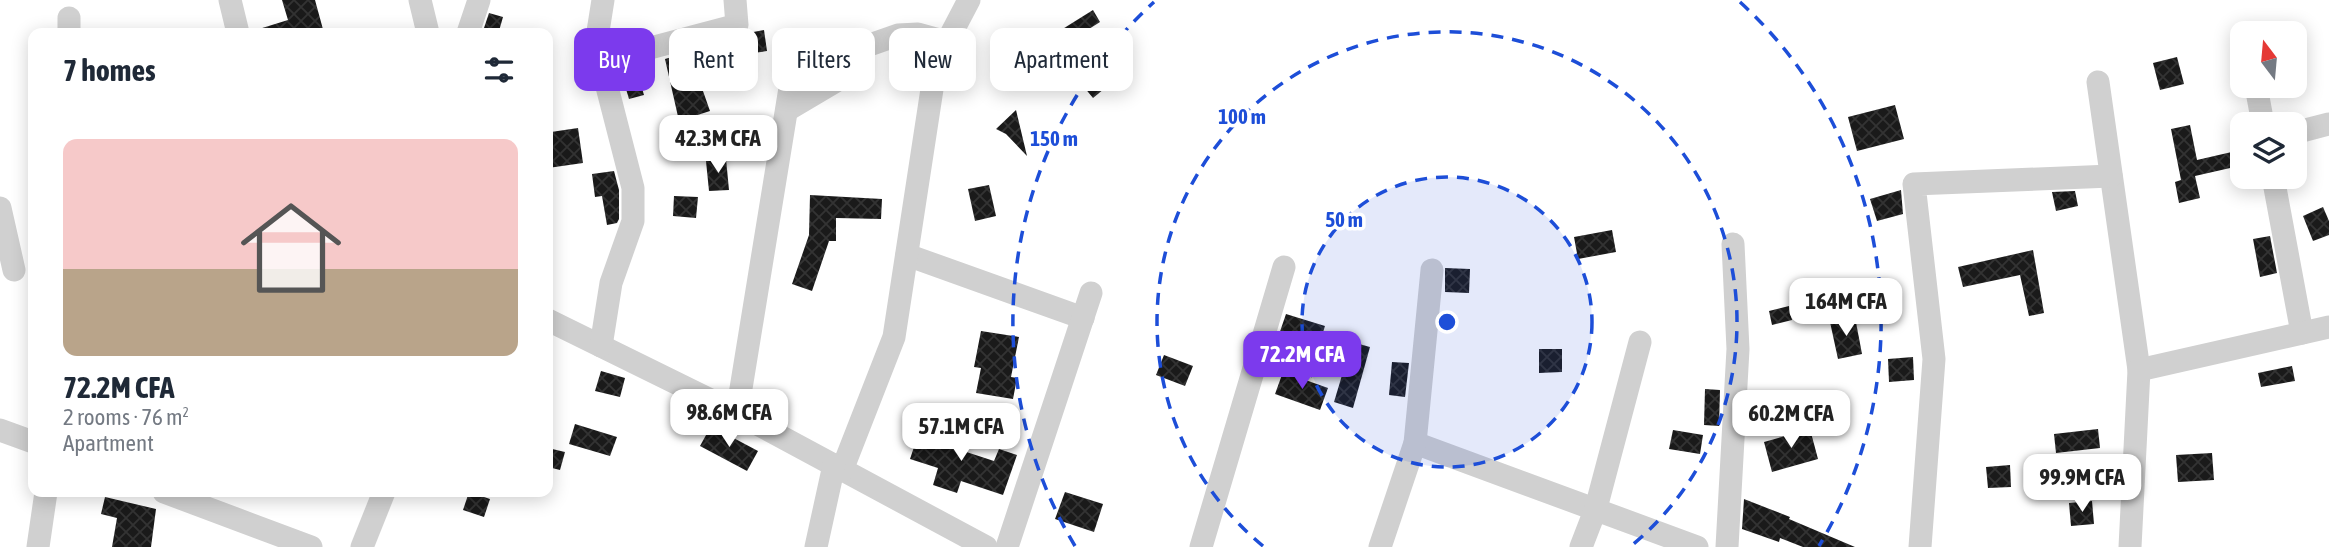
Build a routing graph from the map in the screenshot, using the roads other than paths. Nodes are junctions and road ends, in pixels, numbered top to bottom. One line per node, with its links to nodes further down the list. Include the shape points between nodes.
1 (230, 0): 7 (street)
2 (420, 0): 8 (street)
3 (480, 0): 9 (street)
4 (603, 0): 10 (street)
5 (735, 0): 13 (street, via 737,25)
6 (969, 0): 11 (street)
7 (237, 28)
8 (427, 28)
9 (470, 28)
10 (599, 28)
11 (954, 28)
12 (889, 38): 18 (street, via 858,49 841,78)
13 (655, 47)
14 (2098, 82): 21 (street)
15 (609, 91): 35 (street, via 633,188 633,221 611,283)
16 (790, 91): 18 (street)
17 (932, 91): 25 (street)
18 (787, 110): 37 (street)
19 (2329, 124): 20 (street)
20 (2307, 130)
21 (2111, 176): 36 (street); 58 (street, via 1914,184 1934,359)
22 (2275, 189): 33 (street)
23 (0, 208): 27 (street)
24 (1733, 244): 57 (street, via 1738,349)
25 (907, 255): 30 (street); 41 (street, via 894,337)
26 (1284, 267): 53 (street)
27 (16, 270)
28 (1432, 270): 40 (street)
29 (1091, 293): 30 (street)
30 (1083, 318): 52 (street)
31 (553, 322): 35 (street)
32 (2329, 327): 33 (street)
33 (2302, 333): 36 (street)
34 (1640, 342): 45 (street)
35 (601, 346): 37 (street)
36 (2139, 370): 59 (street)
37 (737, 413): 41 (street)
38 (0, 430): 39 (street)
39 (28, 440)
40 (1415, 443): 45 (street); 54 (street)
41 (838, 468): 50 (street); 51 (street)
42 (45, 497): 47 (street)
43 (175, 497): 46 (street)
44 (382, 497): 49 (street)
45 (1596, 508): 55 (street); 56 (street)
46 (263, 538): 48 (street)
47 (38, 547)
48 (311, 547)
49 (362, 547)
50 (816, 547)
51 (986, 547)
52 (1007, 547)
53 (1201, 547)
54 (1380, 547)
55 (1581, 547)
56 (1698, 547)
57 (1727, 547)
58 (1920, 547)
59 (2130, 547)

